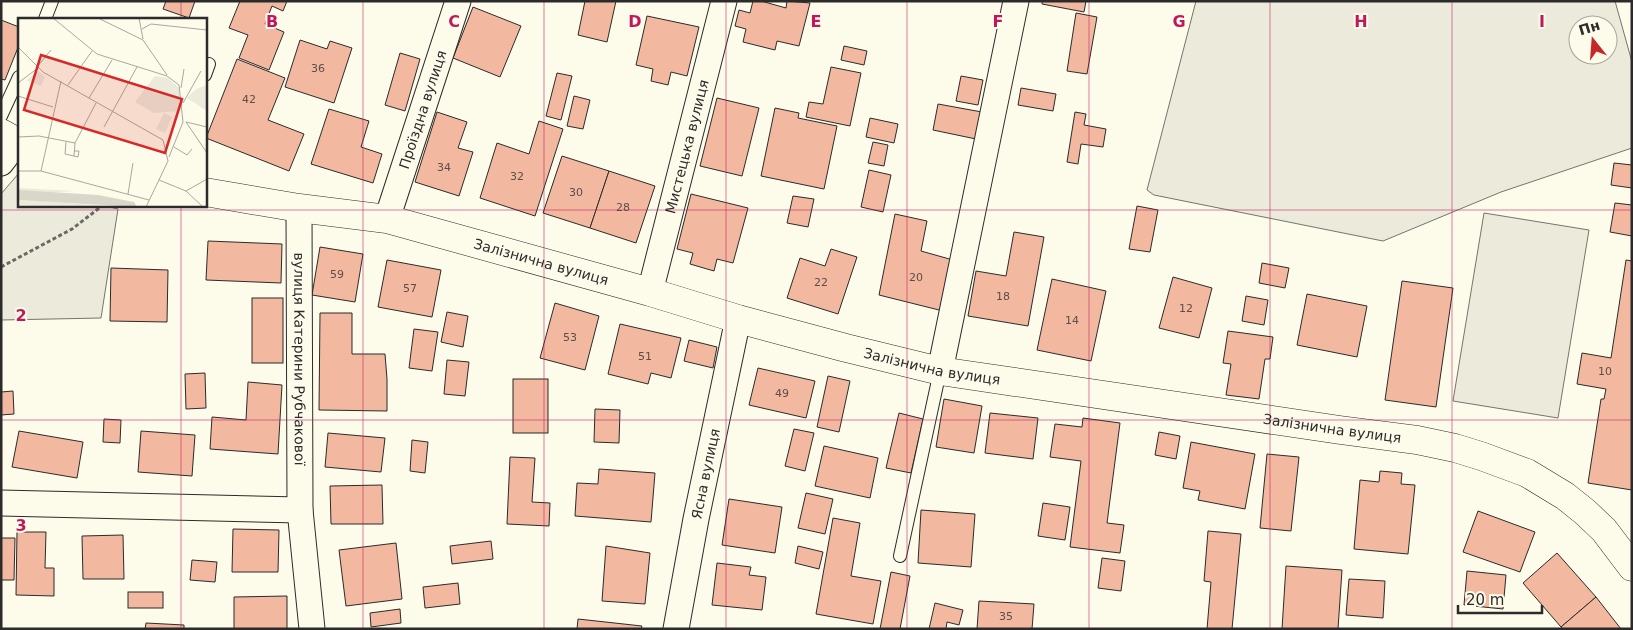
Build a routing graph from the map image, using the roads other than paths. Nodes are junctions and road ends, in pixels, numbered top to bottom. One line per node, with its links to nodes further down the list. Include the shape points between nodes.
1 (52, 1): 5 (lane)
2 (458, 1): 10 (street, Проїздна вулиця)
3 (724, 1): 11 (street, Мистецька вулиця)
4 (1016, 1): 13 (street)
5 (45, 18)
6 (18, 79): 7 (lane)
7 (1, 116)
8 (206, 192): 9 (street, Залізнична вулиця)
9 (299, 208): 10 (street, Залізнична вулиця); 15 (street, вулиця Катерини Рубчакової)
10 (387, 219): 11 (street, Залізнична вулиця)
11 (650, 292): 12 (street, Залізнична вулиця)
12 (738, 319): 13 (street, Залізнична вулиця); 19 (street, Ясна вулиця)
13 (940, 371): 16 (lane); 17 (street, Залізнична вулиця, via 1455,448 1527,474 1565,496 1604,530)
14 (1, 502): 15 (street)
15 (300, 510): 18 (street, вулиця Катерини Рубчакової)
16 (900, 556)
17 (1632, 566)
18 (312, 629)
19 (676, 629)

